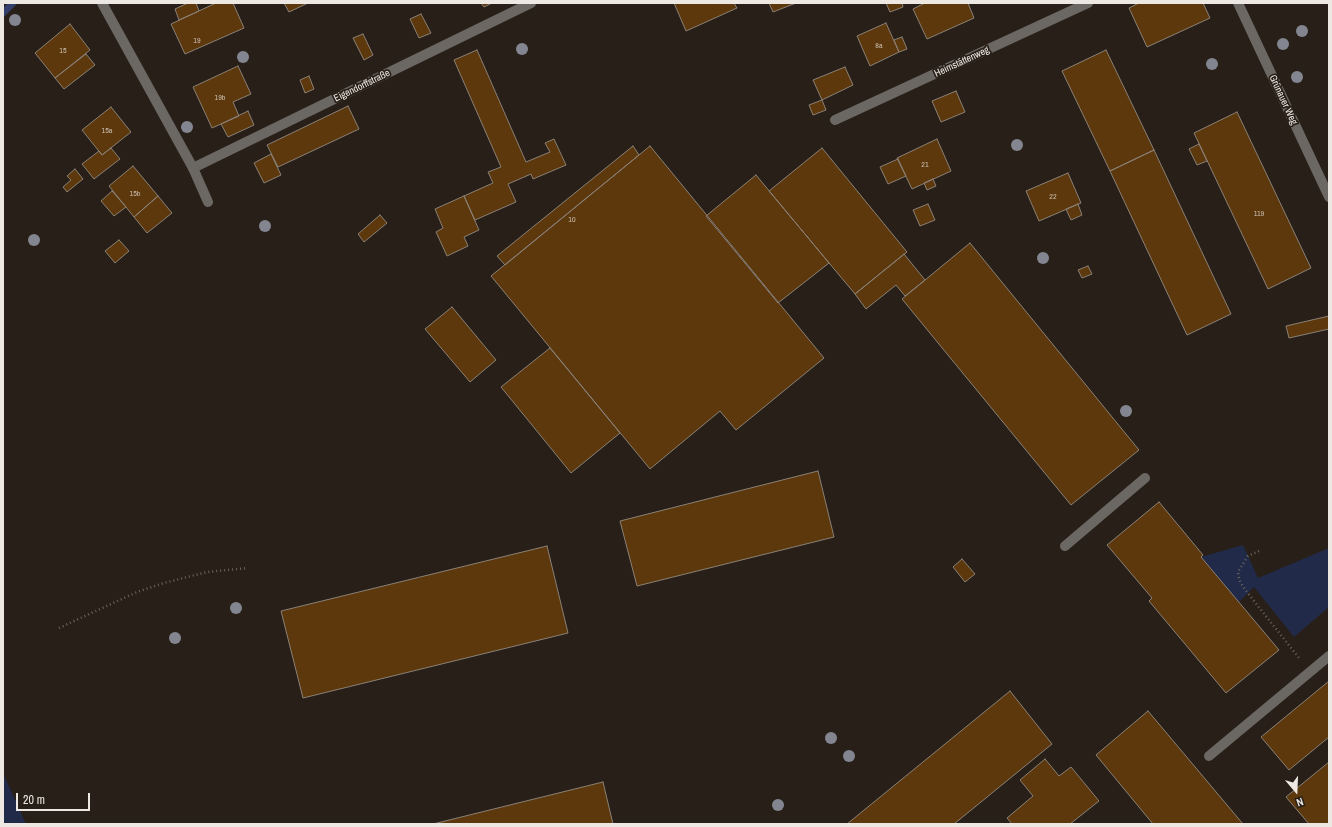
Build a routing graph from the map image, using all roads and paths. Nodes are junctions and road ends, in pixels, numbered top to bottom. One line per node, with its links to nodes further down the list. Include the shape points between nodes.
1 (102, 3): 6 (street)
2 (531, 3): 6 (street, Eigendorffstraße)
3 (1088, 3): 5 (street, Heimstättenweg)
4 (1238, 3): 7 (street, Grünauer Weg)
5 (835, 120)
6 (193, 168): 8 (street)
7 (1329, 197)
8 (208, 202)
9 (1145, 478): 10 (street)
10 (1065, 546)
11 (1259, 551): 15 (path, via 1248,556 1238,572 1239,579)
12 (248, 568): 13 (path, via 207,572 164,583 137,592)
13 (59, 628)
14 (1329, 656): 15 (street)
15 (1309, 671): 16 (street)
16 (1209, 756)

